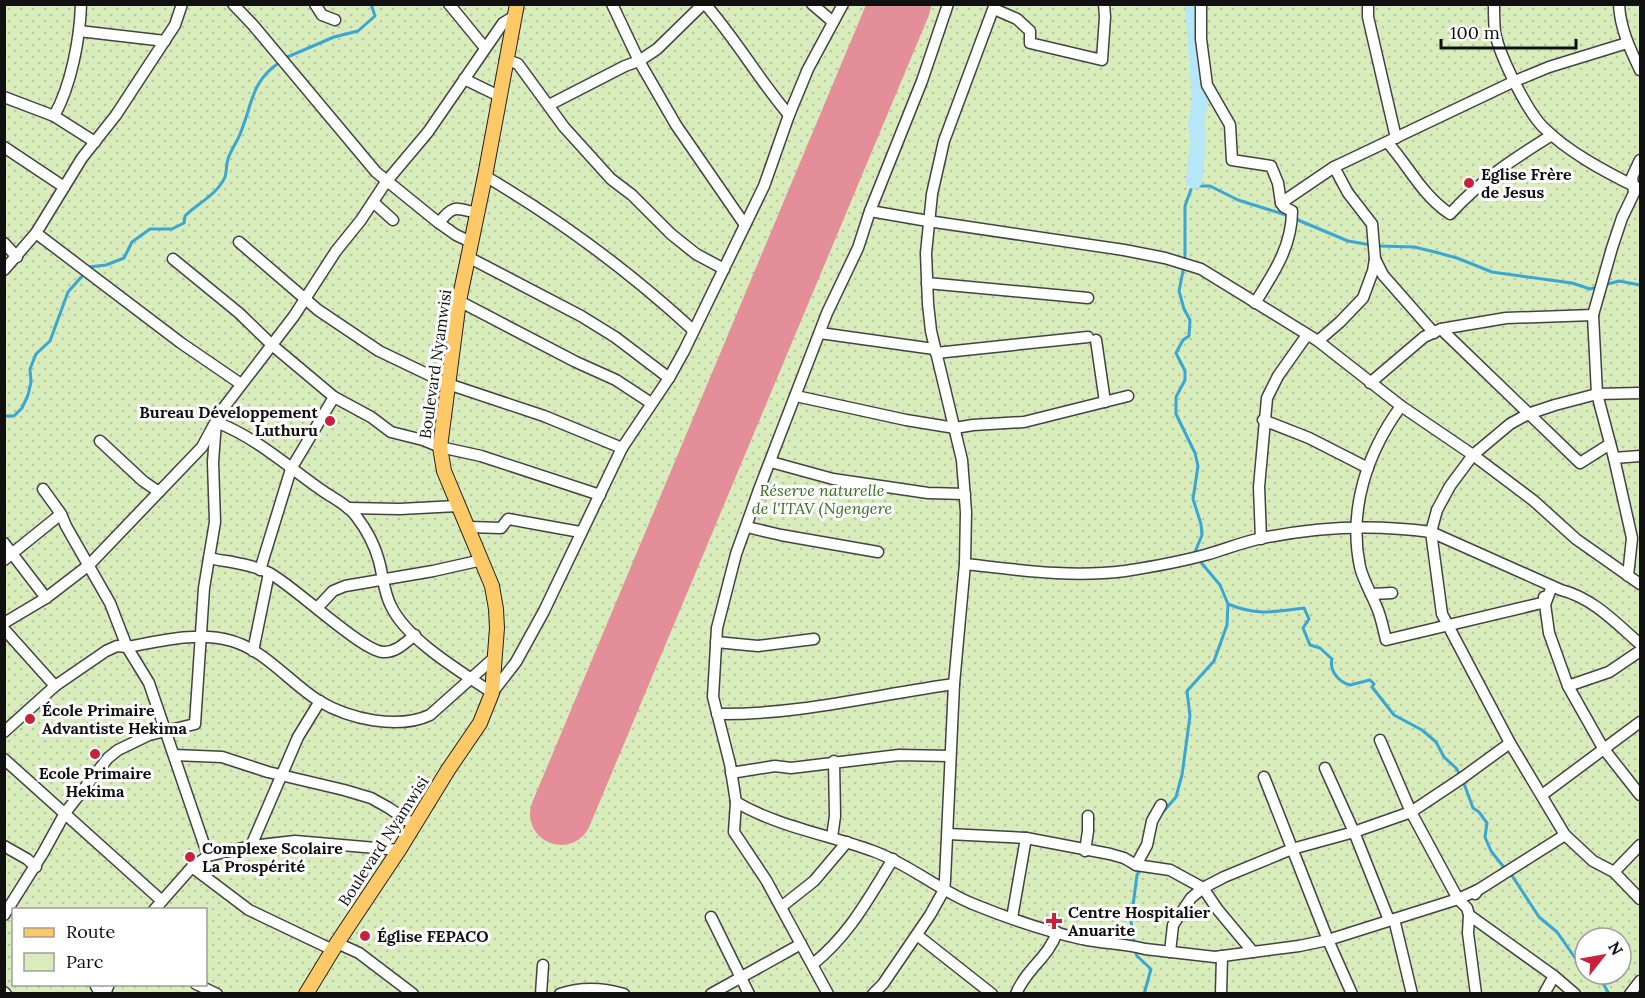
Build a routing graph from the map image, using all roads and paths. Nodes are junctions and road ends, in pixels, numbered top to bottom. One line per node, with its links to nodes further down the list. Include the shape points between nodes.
1 (81, 4): 20 (street)
2 (182, 4): 21 (street)
3 (233, 4): 41 (street)
4 (315, 4): 18 (street, via 322,15)
5 (448, 4): 23 (street)
6 (612, 4): 25 (street)
7 (704, 4): 25 (street); 32 (street)
8 (812, 4): 19 (street)
9 (843, 4): 19 (street)
10 (948, 4): 46 (street)
11 (1104, 4): 16 (street, via 1102,60 1030,43 1030,31)
12 (1201, 4): 45 (street, via 1206,85 1230,125 1232,160 1271,166)
13 (1368, 4): 35 (street)
14 (1494, 4): 28 (street, via 1495,33)
15 (1619, 4): 22 (street)
16 (994, 7): 49 (street, via 944,141)
17 (515, 11): 23 (street); 24 (main road, Boulevard Nyamwisi)
18 (335, 20)
19 (833, 22): 32 (street)
20 (80, 32): 21 (street); 33 (street)
21 (165, 40): 36 (street)
22 (1627, 43): 26 (street); 28 (street)
23 (485, 48): 27 (street)
24 (505, 59): 29 (main road, Boulevard Nyamwisi); 31 (street, via 518,64)
25 (639, 61): 31 (street); 51 (street, via 676,125)
26 (1641, 70)
27 (464, 79): 29 (street); 41 (street, via 428,132)
28 (1515, 81): 34 (street, via 1531,111); 35 (street)
29 (500, 96): 40 (main road, Boulevard Nyamwisi)
30 (4, 97): 33 (street)
31 (549, 105): 60 (street, via 611,179 696,254)
32 (789, 115): 51 (street, via 764,186)
33 (54, 116): 36 (street)
34 (1552, 135): 35 (street, via 1489,176 1450,214 1425,193); 43 (street)
35 (1392, 140): 39 (street)
36 (95, 142): 42 (street)
37 (4, 147): 42 (street)
38 (1641, 160): 43 (street, via 1632,177)
39 (1334, 167): 45 (street); 59 (street, via 1339,180 1372,224)
40 (485, 176): 47 (main road, Boulevard Nyamwisi); 68 (street, via 556,219)
41 (386, 182): 44 (street); 50 (street)
42 (64, 187): 52 (street)
43 (1637, 188): 67 (street, via 1622,218)
44 (373, 202): 48 (street); 64 (street)
45 (1281, 203): 66 (street, via 1292,211 1286,249)
46 (870, 211): 49 (street); 70 (street)
47 (477, 213): 50 (street, via 451,209); 54 (main road, Boulevard Nyamwisi)
48 (393, 220)
49 (928, 221): 62 (street); 66 (street, via 1165,258 1201,269)
50 (439, 223): 54 (street)
51 (745, 225): 60 (street)
52 (36, 233): 56 (street); 77 (street)
53 (239, 242): 64 (street)
54 (471, 242): 57 (main road, Boulevard Nyamwisi)
55 (4, 243): 56 (street)
56 (17, 257): 61 (street)
57 (468, 257): 65 (main road, Boulevard Nyamwisi); 75 (street, via 581,316)
58 (173, 259): 73 (street)
59 (1375, 259): 69 (street, via 1389,282); 72 (street, via 1363,298)
60 (724, 269): 68 (street)
61 (4, 270)
62 (927, 283): 63 (street); 74 (street)
63 (1088, 297)
64 (304, 299): 73 (street); 78 (street, via 379,351)
65 (459, 302): 78 (main road, Boulevard Nyamwisi); 85 (street, via 616,380)
66 (1255, 303): 71 (street)
67 (1593, 315): 69 (street, via 1506,318); 80 (street)
68 (693, 330): 75 (street)
69 (1438, 331): 76 (street, via 1424,337); 87 (street)
70 (820, 333): 74 (street); 81 (street)
71 (1307, 335): 72 (street); 88 (street, via 1278,375)
72 (1318, 341): 76 (street)
73 (272, 345): 77 (street); 83 (street)
74 (935, 351): 84 (street, via 1092,339); 90 (street)
75 (669, 378): 85 (street)
76 (1370, 383): 86 (street)
77 (241, 384): 89 (street)
78 (448, 384): 93 (main road, Boulevard Nyamwisi); 94 (street, via 544,416)
79 (1641, 393): 80 (street)
80 (1597, 394): 87 (street); 92 (street)
81 (796, 396): 90 (street); 98 (street)
82 (1128, 396): 84 (street)
83 (334, 397): 93 (street, via 391,432); 100 (street)
84 (1105, 402): 90 (street, via 1024,422)
85 (651, 403): 94 (street)
86 (1401, 406): 95 (street); 99 (street, via 1380,438)
87 (1527, 414): 92 (street, via 1580,463); 95 (street)
88 (1263, 420): 99 (street); 113 (street)
89 (216, 422): 100 (street, via 251,439); 102 (street, via 202,447); 118 (street, via 214,522)
90 (955, 428): 103 (street)
91 (100, 441): 102 (street)
92 (1610, 444): 97 (street)
93 (440, 447): 104 (street, via 481,456); 105 (main road, Boulevard Nyamwisi)
94 (622, 448): 104 (street)
95 (1473, 455): 112 (street, via 1443,498); 123 (street)
96 (1641, 456): 97 (street)
97 (1614, 458): 114 (street)
98 (771, 462): 103 (street, via 854,483); 110 (street)
99 (1368, 468): 108 (street, via 1362,483)
100 (291, 469): 106 (street); 122 (street)
101 (43, 489): 107 (street)
102 (159, 492): 121 (street)
103 (965, 494): 120 (street)
104 (600, 495): 111 (street)
105 (457, 506): 106 (street); 109 (main road, Boulevard Nyamwisi)
106 (348, 508): 124 (street, via 366,532)
107 (61, 514): 117 (street); 121 (street)
108 (1357, 526): 112 (street); 113 (street); 129 (street, via 1360,567)
109 (469, 527): 111 (street, via 501,528 508,519); 119 (main road, Boulevard Nyamwisi)
110 (747, 527): 116 (street); 139 (street, via 723,600)
111 (580, 532): 149 (street, via 516,662)
112 (1431, 532): 125 (street); 134 (street, via 1442,614)
113 (1261, 538): 120 (street, via 1203,556 1102,574 1070,575)
114 (1636, 538): 123 (street)
115 (4, 543): 117 (street)
116 (878, 552)
117 (9, 557): 130 (street)
118 (209, 558): 122 (street); 137 (street)
119 (482, 560): 124 (street); 144 (main road, Boulevard Nyamwisi, via 496,609)
120 (965, 564): 146 (street)
121 (88, 565): 130 (street); 141 (street, via 110,603)
122 (265, 571): 132 (street); 142 (street)
123 (1628, 576): 126 (street)
124 (383, 579): 132 (street, via 333,591); 136 (street, via 390,605)
125 (1535, 579): 127 (street); 131 (street)
126 (1641, 584)
127 (1552, 586): 131 (street); 140 (street, via 1586,599)
128 (1392, 593): 129 (street)
129 (1371, 594): 134 (street, via 1386,640)
130 (46, 598): 133 (street)
131 (1546, 602): 134 (street); 148 (street, via 1549,633)
132 (317, 608): 136 (street, via 354,638 382,653 397,650)
133 (4, 623)
134 (1449, 625): 156 (street)
135 (4, 628): 147 (street)
136 (415, 635): 145 (street)
137 (201, 636): 141 (street); 142 (street, via 235,642); 153 (street, via 195,724)
138 (814, 639): 139 (street, via 758,646)
139 (716, 642): 151 (street, via 713,698)
140 (1641, 644)
141 (127, 647): 147 (street, via 106,651); 153 (street, via 149,683)
142 (253, 651): 150 (street)
143 (1641, 651): 148 (street, via 1609,672)
144 (495, 657): 145 (street); 149 (main road, Boulevard Nyamwisi)
145 (471, 678): 149 (street); 150 (street, via 430,715 398,724 350,714)
146 (954, 684): 151 (street, via 797,711); 159 (street)
147 (55, 686): 154 (street)
148 (1568, 686): 157 (street)
149 (491, 692): 173 (main road, Boulevard Nyamwisi, via 480,723)
150 (320, 701): 164 (street, via 298,737)
151 (717, 714): 163 (street)
152 (1641, 722): 157 (street)
153 (166, 730): 158 (street); 171 (street, via 118,750)
154 (4, 732)
155 (1380, 740): 170 (street)
156 (1510, 743): 166 (street); 170 (street)
157 (1603, 748): 166 (street); 167 (street)
158 (174, 754): 164 (street, via 222,757); 186 (street)
159 (950, 756): 161 (street, via 899,755); 175 (street)
160 (4, 759): 171 (street)
161 (834, 761): 163 (street); 177 (street, via 836,816)
162 (1325, 768): 174 (street)
163 (731, 773): 168 (street)
164 (282, 775): 173 (street, via 371,798); 182 (street)
165 (1264, 777): 183 (street)
166 (1542, 795): 176 (street)
167 (1641, 795)
168 (736, 802): 177 (street); 198 (street, via 736,837 756,862)
169 (1161, 805): 188 (street, via 1152,821)
170 (1411, 812): 174 (street); 195 (street)
171 (65, 813): 189 (street); 197 (street)
172 (1088, 816): 185 (street)
173 (414, 825): 184 (main road, Boulevard Nyamwisi)
174 (1354, 832): 183 (street); 203 (street)
175 (948, 834): 178 (street); 193 (street)
176 (1565, 835): 191 (street, via 1593,861); 194 (street)
177 (832, 837): 179 (street)
178 (1026, 838): 185 (street); 202 (street)
179 (847, 842): 187 (street); 198 (street, via 814,881)
180 (1641, 845): 191 (street)
181 (4, 846): 189 (street)
182 (251, 846): 184 (street, via 295,841); 186 (street)
183 (1292, 849): 192 (street); 206 (street)
184 (399, 850): 208 (main road, Boulevard Nyamwisi)
185 (1085, 851): 188 (street, via 1124,858)
186 (208, 856): 190 (street)
187 (893, 859): 193 (street); 212 (street, via 858,916 834,947)
188 (1140, 866): 192 (street, via 1170,870)
189 (36, 867): 201 (street)
190 (192, 867): 197 (street); 208 (street, via 249,910)
191 (1614, 872): 196 (street)
192 (1203, 888): 209 (street, via 1191,898 1173,925); 210 (street)
193 (944, 890): 202 (street); 205 (street)
194 (1478, 890): 195 (street); 199 (street)
195 (1458, 899): 199 (street); 203 (street)
196 (1641, 899)
197 (158, 905)
198 (781, 907): 207 (street)
199 (1468, 911): 214 (street); 235 (street)
200 (711, 916): 215 (street)
201 (4, 917)
202 (1012, 918): 204 (street)
203 (1391, 919): 206 (street); 234 (street)
204 (1057, 932): 209 (street); 231 (street, via 1053,945)
205 (916, 935): 218 (street); 230 (street)
206 (1328, 940): 210 (street); 233 (street)
207 (801, 944): 212 (street); 215 (street)
208 (335, 946): 221 (main road, Boulevard Nyamwisi); 222 (street, via 359,953)
209 (1170, 952): 211 (street)
210 (1253, 952): 211 (street)
211 (1222, 956): 232 (street)
212 (813, 964): 228 (street)
213 (543, 965): 223 (street)
214 (1554, 976): 236 (street); 237 (street)
215 (742, 978): 226 (street); 227 (street)
216 (1641, 981): 238 (street)
217 (201, 986): 220 (street)
218 (886, 989): 229 (street)
219 (611, 992): 224 (street); 225 (street)
220 (218, 993)
221 (306, 993)
222 (413, 993)
223 (541, 993)
224 (560, 993)
225 (624, 993)
226 (711, 993)
227 (749, 993)
228 (828, 993)
229 (873, 993)
230 (992, 993)
231 (1016, 993)
232 (1221, 993)
233 (1352, 993)
234 (1412, 993)
235 (1476, 993)
236 (1544, 993)
237 (1575, 993)
238 (1630, 993)

